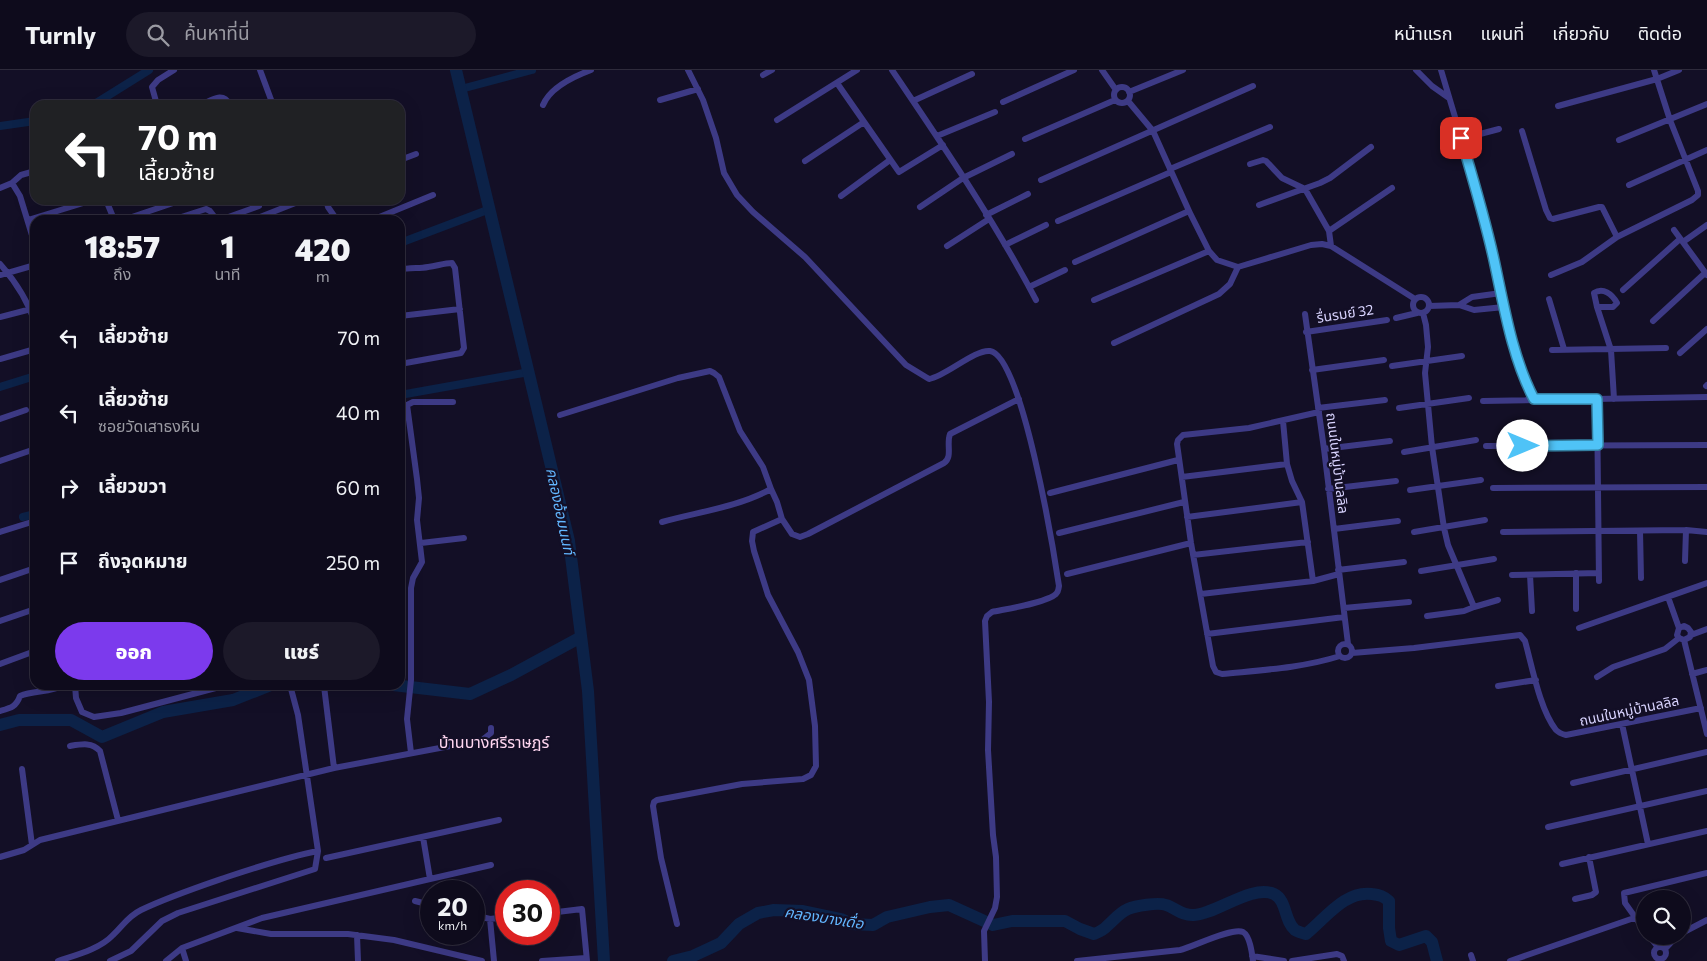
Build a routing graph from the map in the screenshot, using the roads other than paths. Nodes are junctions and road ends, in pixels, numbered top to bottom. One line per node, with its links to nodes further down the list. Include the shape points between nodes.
1 (174, 70): 24 (street, via 152,87)
2 (260, 70): 27 (street)
3 (591, 70): 34 (street, via 553,92)
4 (688, 70): 20 (street)
5 (772, 70): 16 (street)
6 (857, 70): 18 (street)
7 (892, 70): 30 (street)
8 (1074, 70): 32 (street)
9 (1102, 70): 21 (street)
10 (1183, 70): 22 (street)
11 (1416, 70): 23 (street)
12 (1441, 70): 23 (street)
13 (1654, 70): 17 (street)
14 (1679, 70): 17 (street)
15 (972, 74): 30 (street)
16 (763, 75)
17 (1657, 79): 35 (street); 38 (street)
18 (837, 83): 37 (street); 39 (street)
19 (1253, 86): 42 (street)
20 (698, 89): 28 (street); 147 (street, via 716,138 724,173 737,195 805,257 906,365 929,379 987,350 992,351 998,354)
21 (1116, 90): 22 (street, via 1122,87); 29 (street)
22 (1129, 92): 31 (street)
23 (1449, 98): 45 (street)
24 (155, 100)
25 (210, 100): 26 (street, via 221,97)
26 (227, 100)
27 (271, 100)
28 (660, 100)
29 (1115, 100): 31 (street, via 1120,103); 46 (street)
30 (913, 101): 44 (street)
31 (1128, 101): 42 (street)
32 (1003, 102)
33 (1707, 104): 38 (street)
34 (543, 105)
35 (1558, 106)
36 (995, 112): 44 (street)
37 (776, 120)
38 (1670, 120): 47 (street); 55 (street)
39 (864, 122): 54 (street); 56 (street)
40 (1270, 127): 58 (street)
41 (1499, 129): 45 (street)
42 (1153, 131): 58 (street); 61 (street)
43 (1522, 131): 92 (street, via 1550,218 1602,207)
44 (937, 136): 48 (street)
45 (1461, 138): 110 (street, via 1483,211)
46 (1025, 139)
47 (1620, 140)
48 (942, 144): 54 (street, via 899,172); 60 (street)
49 (1371, 147): 66 (street, via 1330,178)
50 (1707, 150): 55 (street)
51 (416, 154): 53 (street)
52 (1012, 154): 60 (street)
53 (405, 158)
54 (890, 160): 69 (street)
55 (1684, 160): 63 (street); 92 (street, via 1698,195)
56 (804, 161)
57 (1250, 164): 66 (street, via 1266,161 1282,178)
58 (1170, 171): 76 (street); 86 (street)
59 (30, 172): 62 (street)
60 (963, 178): 75 (street); 84 (street)
61 (1041, 180)
62 (12, 183): 64 (street); 85 (street)
63 (1629, 185)
64 (0, 188)
65 (1392, 188): 91 (street)
66 (1305, 189): 73 (street); 91 (street)
67 (1028, 194): 84 (street)
68 (433, 195): 83 (street)
69 (841, 196)
70 (77, 205): 77 (street)
71 (168, 205): 78 (street)
72 (290, 205): 82 (street)
73 (1258, 205)
74 (259, 206): 81 (street)
75 (920, 207)
76 (1189, 211): 97 (street); 98 (street)
77 (44, 215)
78 (138, 215)
79 (187, 215): 80 (street, via 206,209)
80 (214, 215)
81 (233, 215)
82 (265, 215)
83 (384, 215)
84 (987, 217): 94 (street); 95 (street)
85 (28, 220): 89 (street)
86 (1058, 221)
87 (1046, 225): 94 (street)
88 (1707, 225): 93 (street)
89 (30, 227)
90 (1674, 230): 93 (street)
91 (1330, 231): 96 (street)
92 (1616, 238): 107 (street, via 1590,258)
93 (1682, 241): 105 (street); 109 (street)
94 (1005, 245): 108 (street)
95 (947, 246)
96 (1332, 246): 101 (street, via 1311,245); 111 (street)
97 (1209, 251): 101 (street, via 1217,260); 114 (street)
98 (1075, 262)
99 (0, 264): 104 (street)
100 (30, 266): 104 (street)
101 (1238, 267): 131 (street, via 1230,284 1219,294)
102 (405, 268): 121 (street, via 452,263)
103 (1065, 270): 108 (street)
104 (8, 273): 106 (street); 115 (street)
105 (1706, 274): 128 (street)
106 (0, 275)
107 (1550, 275)
108 (1030, 287): 113 (street)
109 (1623, 290)
110 (1501, 293): 116 (street, via 1472,297); 118 (street)
111 (1415, 299): 117 (street, via 1425,298); 122 (street, via 1413,308)
112 (1549, 299): 133 (street)
113 (1036, 300)
114 (1094, 300)
115 (30, 304)
116 (1459, 305): 117 (street); 118 (street, via 1474,310)
117 (1429, 306): 122 (street, via 1426,312)
118 (1504, 307): 148 (street, via 1526,383)
119 (1597, 307): 136 (street)
120 (30, 309): 125 (street)
121 (460, 309): 124 (street); 142 (street, via 464,348 461,353)
122 (1420, 313): 126 (street); 141 (street, via 1427,332)
123 (1305, 314): 130 (street, ถนนในหมู่บ้านลลิล)
124 (405, 315)
125 (0, 317)
126 (1396, 318)
127 (1387, 320): 130 (street, รื่นรมย์ 32)
128 (1653, 321)
129 (1707, 328): 137 (street)
130 (1306, 332): 144 (street, ถนนในหมู่บ้านลลิล)
131 (1114, 343)
132 (1666, 348): 136 (street)
133 (1564, 349): 135 (street); 136 (street)
134 (30, 350): 139 (street)
135 (1552, 350)
136 (1611, 350): 150 (street)
137 (1680, 353)
138 (1462, 356): 141 (street)
139 (0, 359)
140 (1384, 360): 144 (street)
141 (1427, 361): 143 (street); 154 (street)
142 (405, 363)
143 (1392, 366)
144 (1312, 370): 157 (street, ถนนในหมู่บ้านลลิล)
145 (1707, 397): 150 (street)
146 (1469, 398): 154 (street)
147 (1019, 399): 187 (street, via 950,434 949,457 944,463 808,534 800,537 792,534); 317 (street, via 1041,483 1059,586 1054,595 992,612 985,621 988,750 998,897 984,931)
148 (1534, 399): 149 (street); 152 (street)
149 (1597, 399): 150 (street); 163 (street)
150 (1614, 399)
151 (1385, 400): 157 (street)
152 (1483, 401)
153 (453, 402): 204 (street, via 413,402 407,405 417,478 417,520)
154 (1428, 404): 155 (street); 165 (street)
155 (1399, 408)
156 (26, 410): 159 (street)
157 (1319, 410): 160 (street); 167 (street, ถนนในหมู่บ้านลลิล)
158 (560, 414): 180 (street, via 710,371 719,378 740,431 763,467)
159 (0, 419)
160 (1283, 421): 170 (street, via 1183,435 1177,444); 172 (street)
161 (1476, 440): 165 (street)
162 (1390, 441): 167 (street)
163 (1598, 445): 164 (street); 166 (street); 179 (street)
164 (1707, 445)
165 (1432, 446): 169 (street); 176 (street)
166 (1486, 446)
167 (1324, 449): 181 (street, ถนนในหมู่บ้านลลิล)
168 (30, 451): 171 (street)
169 (1404, 452)
170 (1178, 460): 173 (street); 183 (street)
171 (0, 461)
172 (1287, 464): 173 (street); 185 (street)
173 (1182, 477): 184 (street)
174 (1481, 480): 176 (street)
175 (1396, 481): 181 (street)
176 (1438, 486): 182 (street); 192 (street)
177 (1707, 487): 179 (street)
178 (1493, 488): 179 (street)
179 (1598, 488): 199 (street)
180 (771, 489): 187 (street); 189 (street, via 727,505)
181 (1328, 489): 193 (street, ถนนในหมู่บ้านลลิล)
182 (1410, 490)
183 (1050, 493)
184 (1184, 502): 186 (street); 201 (street)
185 (1302, 502): 186 (street); 203 (street)
186 (1187, 517): 205 (street)
187 (782, 519): 297 (street, via 753,532 752,541 768,595 809,680 816,734 816,766 812,775 803,779 722,787 654,802 660,858)
188 (1485, 520): 192 (street)
189 (662, 522)
190 (1398, 522): 193 (street)
191 (30, 523): 196 (street)
192 (1444, 528): 197 (street); 210 (street)
193 (1334, 529): 213 (street, ถนนในหมู่บ้านลลิล)
194 (1686, 530): 195 (street); 200 (street); 208 (street)
195 (1640, 531): 199 (street); 219 (street)
196 (0, 532)
197 (1414, 532)
198 (1503, 532): 199 (street)
199 (1598, 532): 215 (street)
200 (1707, 532)
201 (1059, 533)
202 (464, 538): 204 (street)
203 (1308, 542): 206 (street); 221 (street)
204 (421, 543): 264 (street, via 422,562 413,578 412,588 411,680 407,719)
205 (1191, 543): 206 (street); 216 (street)
206 (1193, 555): 224 (street)
207 (1494, 559): 210 (street)
208 (1685, 561)
209 (1404, 562): 213 (street)
210 (1457, 566): 212 (street); 228 (street)
211 (30, 570): 220 (street)
212 (1421, 571)
213 (1339, 572): 221 (street); 229 (street, ถนนในหมู่บ้านลลิล)
214 (1576, 573): 215 (street); 218 (street); 230 (street)
215 (1599, 573): 222 (street)
216 (1067, 574)
217 (1512, 575): 218 (street)
218 (1530, 575): 232 (street)
219 (1641, 578)
220 (0, 580)
221 (1313, 580): 224 (street)
222 (1599, 581)
223 (1707, 583): 225 (street)
224 (1201, 594): 239 (street)
225 (1668, 597): 236 (street); 237 (street, ถนนในหมู่บ้านลลิล)
226 (1498, 600): 228 (street)
227 (1409, 602): 229 (street)
228 (1474, 606): 233 (street, via 1464,611)
229 (1344, 608): 234 (street, ถนนในหมู่บ้านลลิล)
230 (1576, 609)
231 (30, 611): 235 (street)
232 (1532, 611)
233 (1427, 616)
234 (1344, 617): 239 (street); 242 (street, ถนนในหมู่บ้านลลิล)
235 (0, 621)
236 (1579, 628)
237 (1679, 628): 240 (street, via 1688,628); 241 (street, ถนนในหมู่บ้านลลิล, via 1677,635)
238 (1707, 629): 240 (street)
239 (1207, 634): 245 (street, via 1213,666 1222,674 1307,664)
240 (1691, 635): 241 (street, via 1688,639)
241 (1681, 639): 248 (street, ถนนในหมู่บ้านลลิล); 249 (street, via 1665,649 1613,667)
242 (1348, 644): 244 (street); 245 (street, via 1338,648)
243 (30, 653): 246 (street)
244 (1352, 654): 245 (street, via 1348,658); 250 (street, ถนนในหมู่บ้านลลิล, via 1520,635 1525,641)
245 (1340, 656)
246 (0, 664)
247 (1707, 670): 248 (street)
248 (1692, 674): 257 (street, ถนนในหมู่บ้านลลิล)
249 (1597, 677)
250 (1536, 680): 251 (street); 259 (street, ถนนในหมู่บ้านลลิล, via 1545,709 1556,730 1562,734)
251 (1498, 686)
252 (50, 690): 258 (street, via 26,693 12,708)
253 (75, 690): 254 (street, via 82,712 94,717)
254 (208, 690)
255 (291, 690): 268 (street)
256 (324, 690): 265 (street)
257 (1703, 710): 259 (street, ถนนในหมู่บ้านลลิล); 261 (street)
258 (0, 711)
259 (1622, 724): 267 (street)
260 (491, 728): 264 (street, via 491,733 482,740)
261 (1707, 734)
262 (70, 746): 272 (street, via 89,744 100,752)
263 (1707, 752): 267 (street)
264 (411, 753): 265 (street)
265 (334, 768): 268 (street)
266 (22, 769): 278 (street)
267 (1633, 769): 269 (street); 271 (street)
268 (308, 774): 272 (street); 279 (street)
269 (1573, 783)
270 (1707, 791): 271 (street)
271 (1640, 806): 274 (street); 277 (street)
272 (118, 820): 278 (street, via 40,840)
273 (498, 820): 276 (street)
274 (1548, 827)
275 (1707, 831): 277 (street)
276 (423, 838): 282 (street); 286 (street)
277 (1648, 844): 281 (street)
278 (32, 845): 280 (street)
279 (318, 851): 309 (street, via 288,857 162,901 125,920 112,936 95,947); 310 (street, via 315,869 178,913 162,921 131,951)
280 (0, 857)
281 (1589, 857): 283 (street); 287 (street, via 1596,892)
282 (326, 858)
283 (1562, 864)
284 (491, 865): 286 (street)
285 (1707, 873): 293 (street, via 1626,891 1623,895 1625,903)
286 (430, 879): 298 (street)
287 (1576, 899)
288 (414, 901): 289 (street)
289 (420, 902)
290 (560, 912): 308 (street, via 582,909)
291 (485, 918): 294 (street)
292 (495, 918): 294 (street)
293 (1634, 918): 295 (street); 322 (street)
294 (490, 919): 315 (street)
295 (1636, 920)
296 (1707, 920): 299 (street)
297 (677, 924)
298 (235, 927): 300 (street, via 271,934); 303 (street)
299 (1691, 928)
300 (357, 935): 313 (street); 314 (street, via 394,940)
301 (1658, 945): 304 (street)
302 (1665, 945): 304 (street)
303 (182, 948): 311 (street); 312 (street)
304 (1661, 948): 305 (street, via 1654,953); 307 (street)
305 (1656, 957): 307 (street); 323 (street)
306 (1252, 959): 318 (street, via 1247,936 1236,931 1180,950); 319 (street)
307 (1666, 959)
308 (587, 960): 316 (street)
309 (58, 961)
310 (110, 961)
311 (166, 961)
312 (186, 961)
313 (358, 961)
314 (482, 961)
315 (494, 961)
316 (542, 961)
317 (985, 961)
318 (1077, 961)
319 (1284, 961)
320 (1292, 961): 321 (street, via 1337,954)
321 (1344, 961)
322 (1510, 961)
323 (1649, 961)

